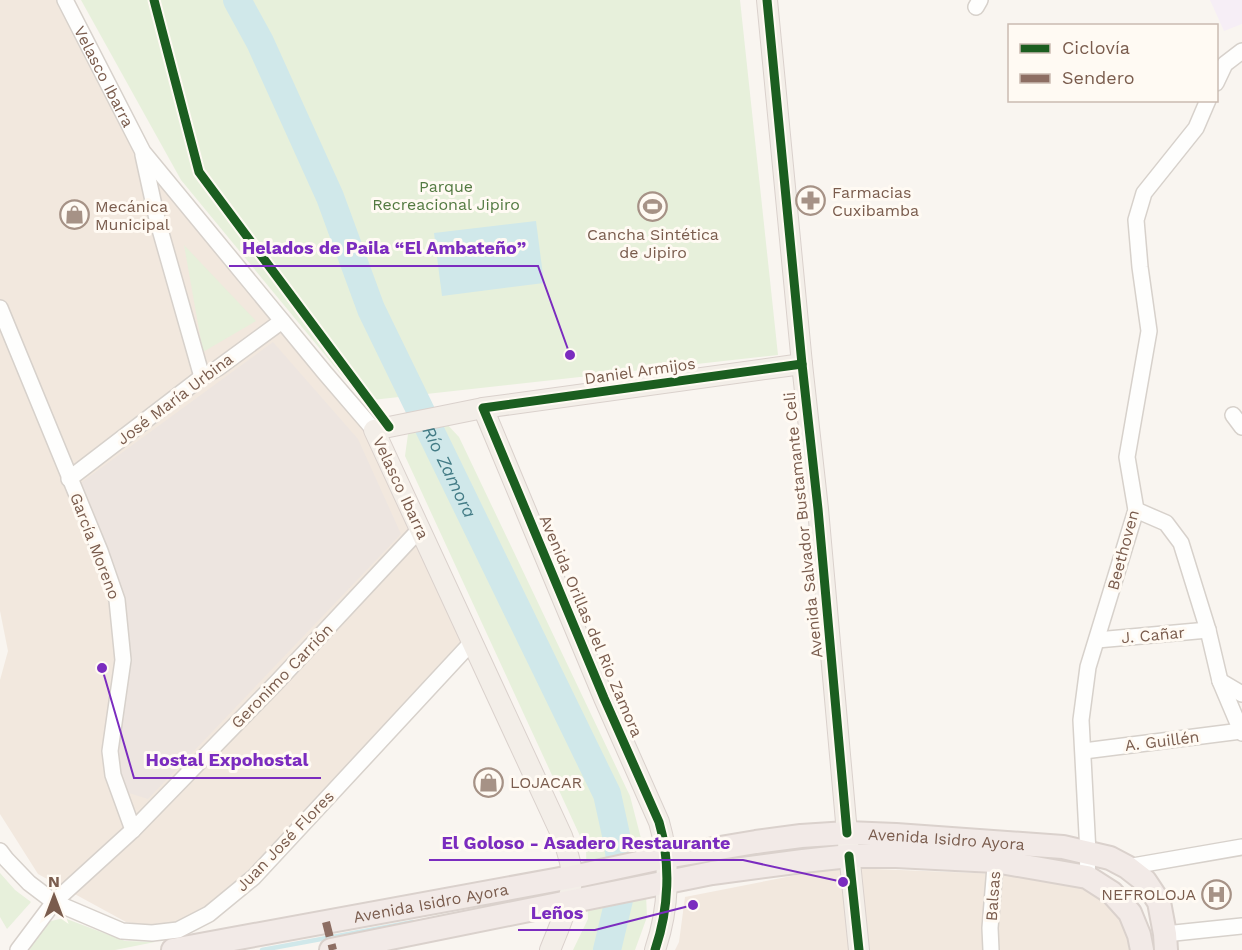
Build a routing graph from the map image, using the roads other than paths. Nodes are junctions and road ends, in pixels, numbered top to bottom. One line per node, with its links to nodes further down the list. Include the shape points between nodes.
1 (65, 0): 6 (street, Velasco Ibarra)
2 (767, 0): 9 (main road, Avenida Salvador Bustamante Celi)
3 (1242, 51): 4 (street, via 1225,64)
4 (1218, 79)
5 (1208, 102): 14 (street, Beethoven, via 1196,128 1144,193 1136,220 1149,331 1127,457)
6 (142, 152): 8 (street, Velasco Ibarra); 10 (street, Velasco Ibarra)
7 (0, 308): 13 (street, García Moreno)
8 (282, 321): 10 (street, José María Urbina); 12 (street, Velasco Ibarra)
9 (802, 364): 11 (main road, Daniel Armijos); 24 (main road, Avenida Salvador Bustamante Celi)
10 (202, 377): 13 (street, José María Urbina)
11 (483, 408): 12 (main road, Daniel Armijos); 30 (main road, Avenida Orillas del Rio Zamora, via 659,822 664,840)
12 (374, 430): 15 (main road, Velasco Ibarra)
13 (69, 479): 23 (street, García Moreno, via 117,600 123,660 110,751 112,775)
14 (1136, 510): 16 (street, via 1166,523 1181,543); 17 (street, Beethoven)
15 (420, 529): 18 (main road, Velasco Ibarra); 23 (street, Geronimo Carrión)
16 (1208, 630): 17 (street, J. Cañar); 19 (street)
17 (1097, 640): 22 (street, Beethoven, via 1088,667 1081,720)
18 (472, 642): 32 (main road, Velasco Ibarra); 35 (street, Juan José Flores, via 254,876 210,914 178,930 122,931)
19 (1220, 681): 20 (street); 21 (street)
20 (1242, 694)
21 (1241, 732): 22 (street, A. Guillén)
22 (1084, 751): 28 (street, Beethoven)
23 (133, 830): 35 (street, Geronimo Carrión)
24 (847, 833): 27 (highway, Avenida Isidro Ayora, via 896,835); 29 (main road, Avenida Salvador Bustamante Celi); 30 (highway, Avenida Isidro Ayora, via 756,842)
25 (1242, 847): 31 (street)
26 (0, 851): 35 (street, Juan José Flores, via 29,883)
27 (996, 851): 28 (highway, Avenida Isidro Ayora, via 1063,847); 29 (highway, Avenida Isidro Ayora); 33 (highway, Avenida Isidro Ayora); 46 (street, Balsas)
28 (1088, 853): 31 (highway, Avenida Isidro Ayora); 33 (street, Beethoven)
29 (849, 856): 34 (highway, Avenida Isidro Ayora, via 758,866); 45 (main road, Avenida Salvador Bustamante Celi)
30 (662, 858): 32 (highway, Avenida Isidro Ayora); 34 (main road, Avenida Orillas del Rio Zamora)
31 (1127, 867): 39 (highway, Avenida Isidro Ayora, via 1145,881 1159,902)
32 (577, 876): 36 (main road); 37 (highway, Avenida Isidro Ayora)
33 (1087, 877): 47 (highway, Avenida Isidro Ayora, via 1112,893 1130,913)
34 (662, 883): 36 (highway, Avenida Isidro Ayora); 44 (main road, Avenida Orillas del Rio Zamora, via 665,908)
35 (54, 902): 40 (street, Geronimo Carrión)
36 (576, 902): 42 (highway, Avenida Isidro Ayora); 43 (main road)
37 (326, 922): 41 (highway, Avenida Isidro Ayora); 42 (street)
38 (1242, 926): 39 (street)
39 (1166, 942)
40 (18, 950)
41 (173, 950)
42 (332, 950)
43 (550, 950)
44 (655, 950)
45 (859, 950)
46 (991, 950)
47 (1142, 950)

